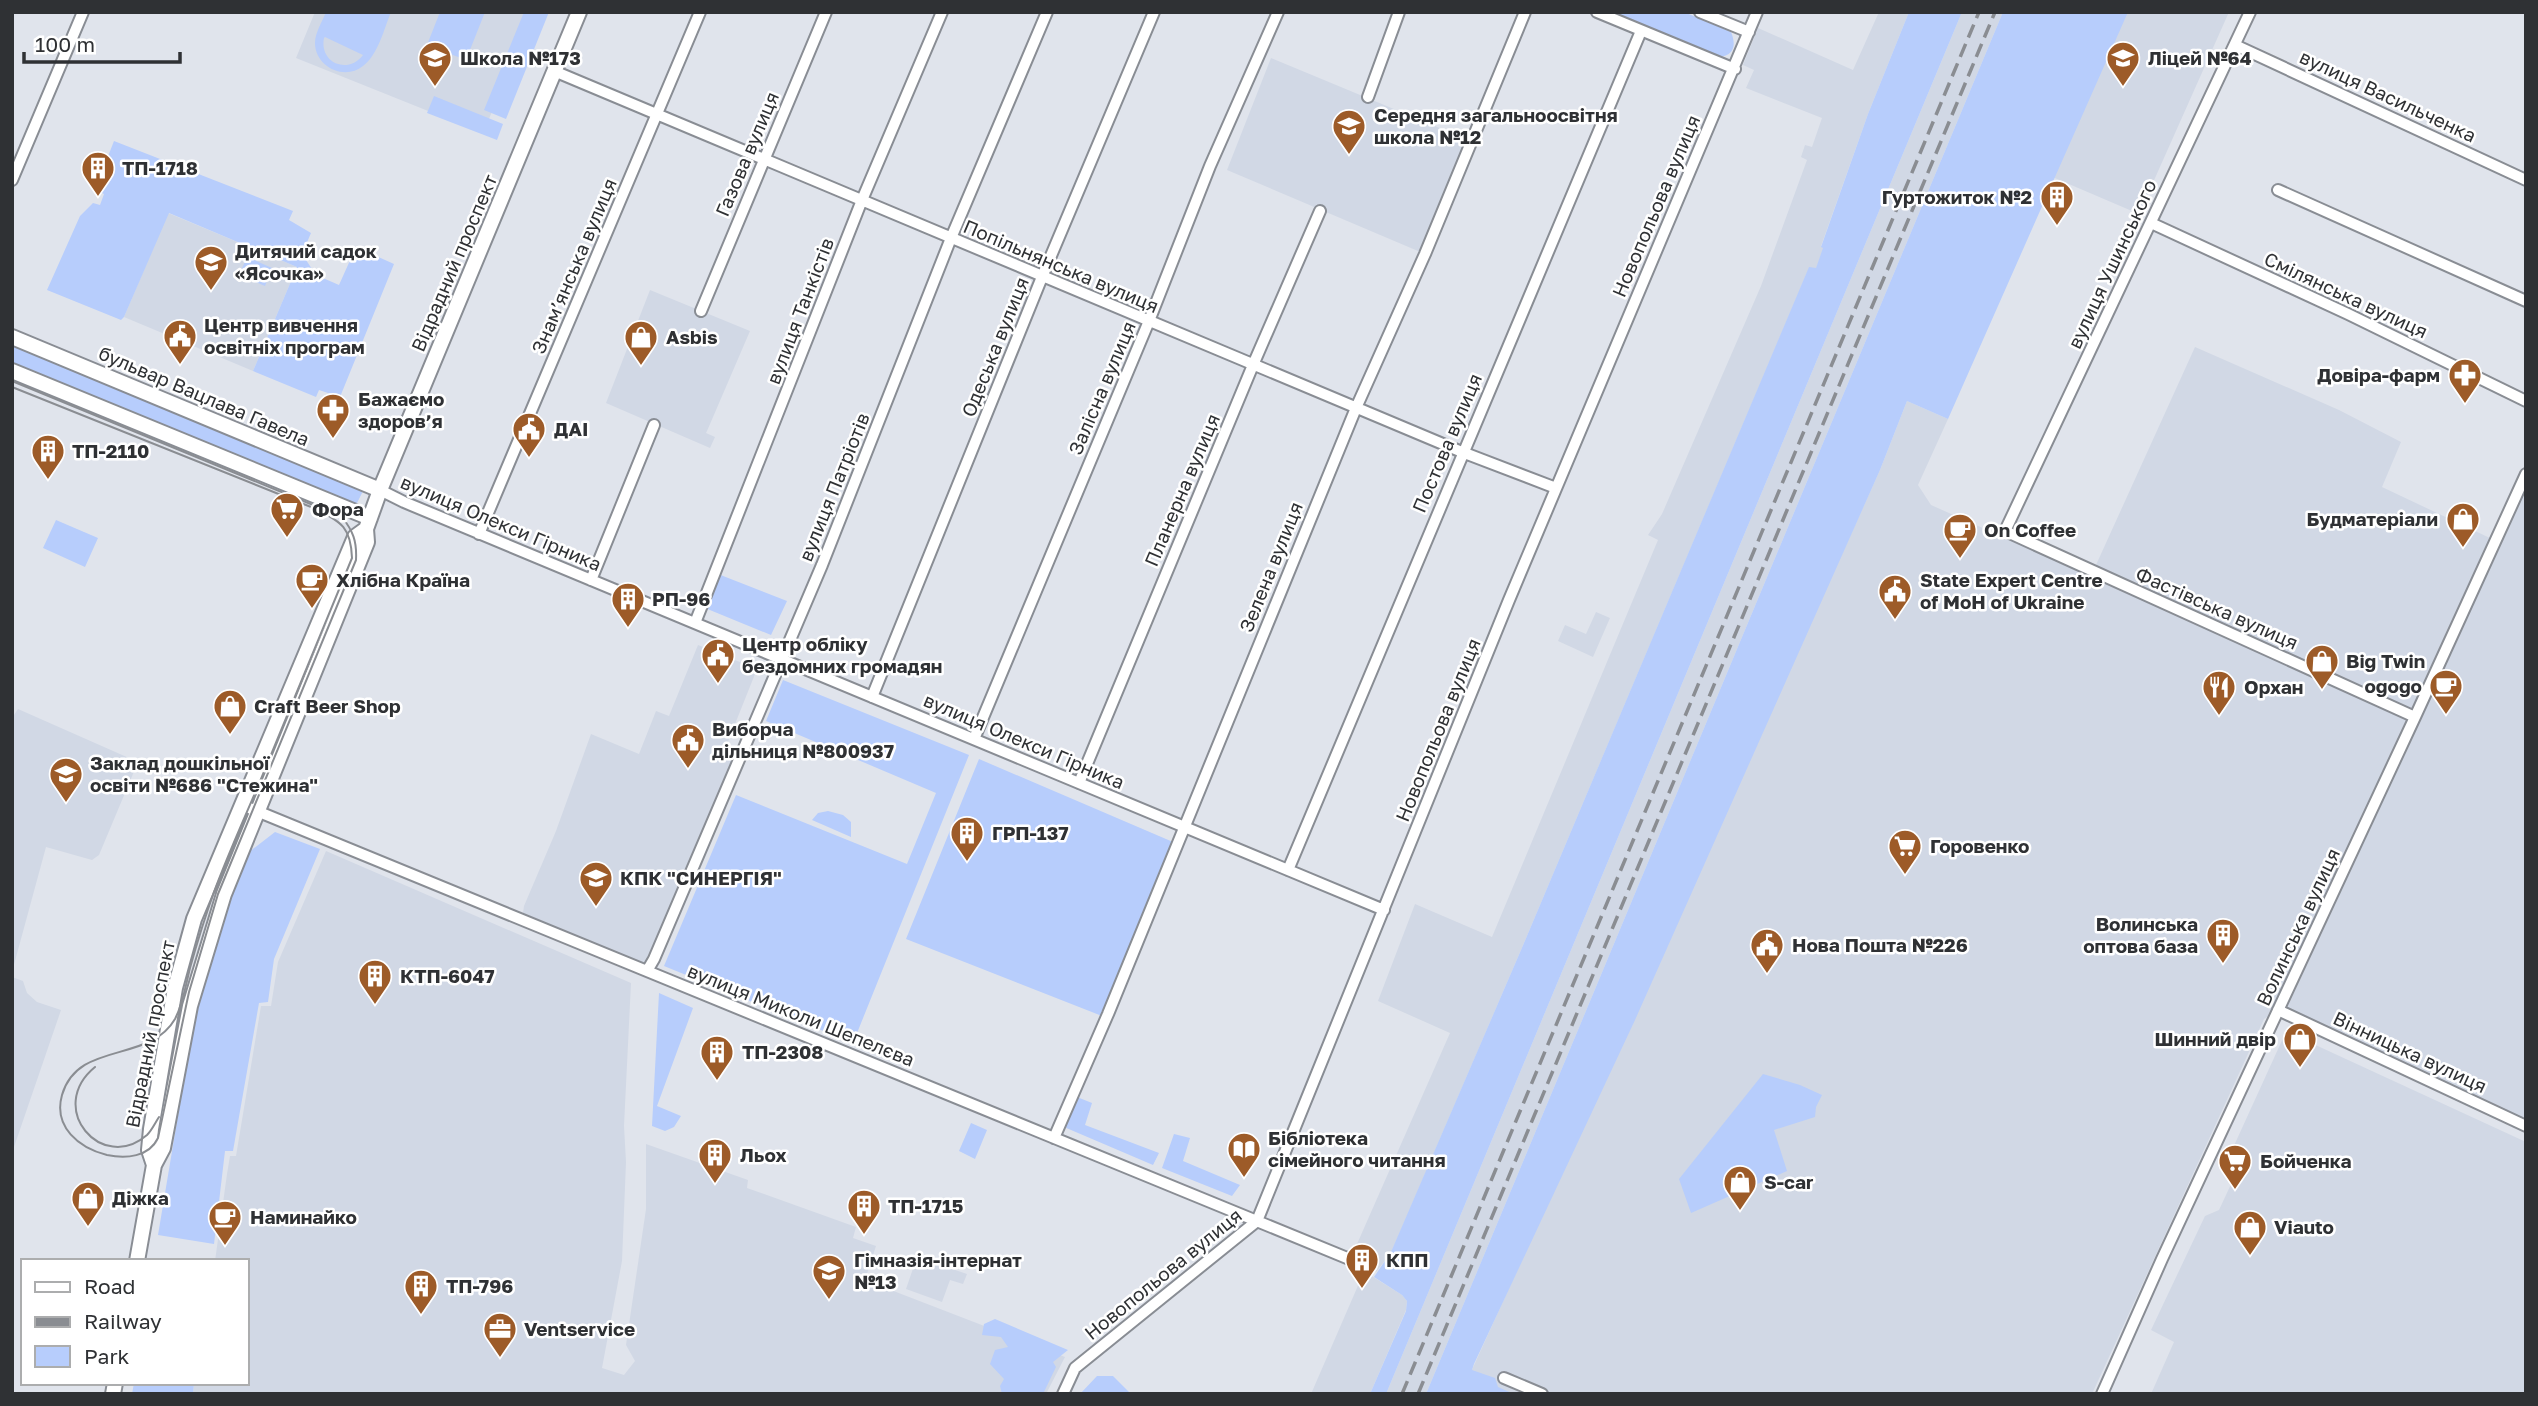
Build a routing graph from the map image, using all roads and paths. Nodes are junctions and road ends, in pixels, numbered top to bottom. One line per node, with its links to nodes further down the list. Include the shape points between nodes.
1 (83, 12): 23 (street)
2 (579, 12): 19 (main road, Відрадний проспект)
3 (700, 12): 21 (street, Знамʼянська вулиця)
4 (826, 12): 22 (street, Газова вулиця)
5 (942, 12): 26 (street, вулиця Танкістів)
6 (1047, 12): 29 (street, вулиця Патріотів)
7 (1154, 12): 30 (street, Одеська вулиця)
8 (1278, 12): 33 (street, Залісна вулиця)
9 (1399, 12): 20 (street)
10 (1525, 12): 38 (street, Зелена вулиця)
11 (1597, 12): 15 (street)
12 (1700, 12): 16 (street)
13 (1757, 12): 16 (street, Новопольова вулиця)
14 (2250, 12): 17 (street, вулиця Ушинського)
15 (1642, 31): 18 (street); 40 (street, Постова вулиця)
16 (1749, 32): 18 (street, Новопольова вулиця)
17 (2235, 45): 24 (street, вулиця Васильченка); 28 (street, вулиця Ушинського)
18 (1735, 69): 42 (street, Новопольова вулиця)
19 (554, 72): 21 (street, Попільнянська вулиця); 43 (main road, Відрадний проспект)
20 (1368, 97)
21 (657, 116): 22 (street, Попільнянська вулиця); 46 (street, Знамʼянська вулиця)
22 (763, 160): 26 (street, Попільнянська вулиця); 32 (street, Газова вулиця)
23 (12, 180)
24 (2526, 180)
25 (2278, 190): 31 (street)
26 (862, 200): 29 (street, Попільнянська вулиця); 48 (street, вулиця Танкістів)
27 (1320, 211): 35 (street, Планерна вулиця)
28 (2151, 223): 37 (street, Смілянська вулиця); 45 (street, вулиця Ушинського)
29 (951, 238): 30 (street, Попільнянська вулиця); 49 (street, вулиця Патріотів)
30 (1042, 277): 33 (street, Попільнянська вулиця); 50 (street, Одеська вулиця)
31 (2526, 301)
32 (701, 311)
33 (1149, 321): 35 (street, Попільнянська вулиця); 52 (street, Залісна вулиця)
34 (12, 337): 43 (main road, бульвар Вацлава Гавела)
35 (1253, 365): 38 (street, Попільнянська вулиця); 53 (street, Планерна вулиця)
36 (12, 371): 44 (main road)
37 (2526, 401)
38 (1356, 408): 40 (street, Попільнянська вулиця); 56 (street, Зелена вулиця)
39 (654, 425): 47 (street)
40 (1462, 452): 42 (street, Попільнянська вулиця); 57 (street, Постова вулиця)
41 (2526, 474): 51 (street, Волинська вулиця)
42 (1556, 488): 58 (street, Новопольова вулиця)
43 (380, 490): 44 (main road, Відрадний проспект); 46 (street, вулиця Олекси Гірника)
44 (368, 523): 54 (main road, Відрадний проспект, via 355,537); 55 (main road, Відрадний проспект, via 367,542)
45 (2005, 531): 51 (street, Фастівська вулиця)
46 (479, 534): 47 (street, вулиця Олекси Гірника)
47 (591, 580): 48 (street, вулиця Олекси Гірника)
48 (695, 623): 49 (street, вулиця Олекси Гірника)
49 (783, 660): 50 (street, вулиця Олекси Гірника); 59 (street, вулиця Патріотів)
50 (873, 697): 52 (street, вулиця Олекси Гірника)
51 (2415, 717): 60 (street, Волинська вулиця)
52 (974, 739): 53 (street, вулиця Олекси Гірника)
53 (1079, 783): 56 (street, вулиця Олекси Гірника)
54 (242, 805): 55 (street, вулиця Миколи Шепелєва); 63 (main road, Відрадний проспект, via 184,949 151,1129 149,1150)
55 (259, 811): 59 (street, вулиця Миколи Шепелєва); 63 (main road, Відрадний проспект, via 224,894 190,1006 163,1148)
56 (1183, 827): 57 (street, вулиця Олекси Гірника); 62 (street, Зелена вулиця)
57 (1288, 870): 58 (street, вулиця Олекси Гірника)
58 (1384, 910): 64 (street, Новопольова вулиця)
59 (647, 971): 62 (street, вулиця Миколи Шепелєва)
60 (2278, 1010): 61 (street, Вінницька вулиця); 70 (street, Волинська вулиця)
61 (2526, 1126)
62 (1054, 1138): 64 (street, вулиця Миколи Шепелєва)
63 (154, 1165): 66 (main road, Відрадний проспект)
64 (1257, 1221): 65 (street, вулиця Миколи Шепелєва); 68 (street, Новопольова вулиця, via 1075,1368)
65 (1347, 1258)
66 (137, 1259)
67 (1504, 1378): 69 (street)
68 (1063, 1394)
69 (1542, 1394)
70 (2102, 1394)

